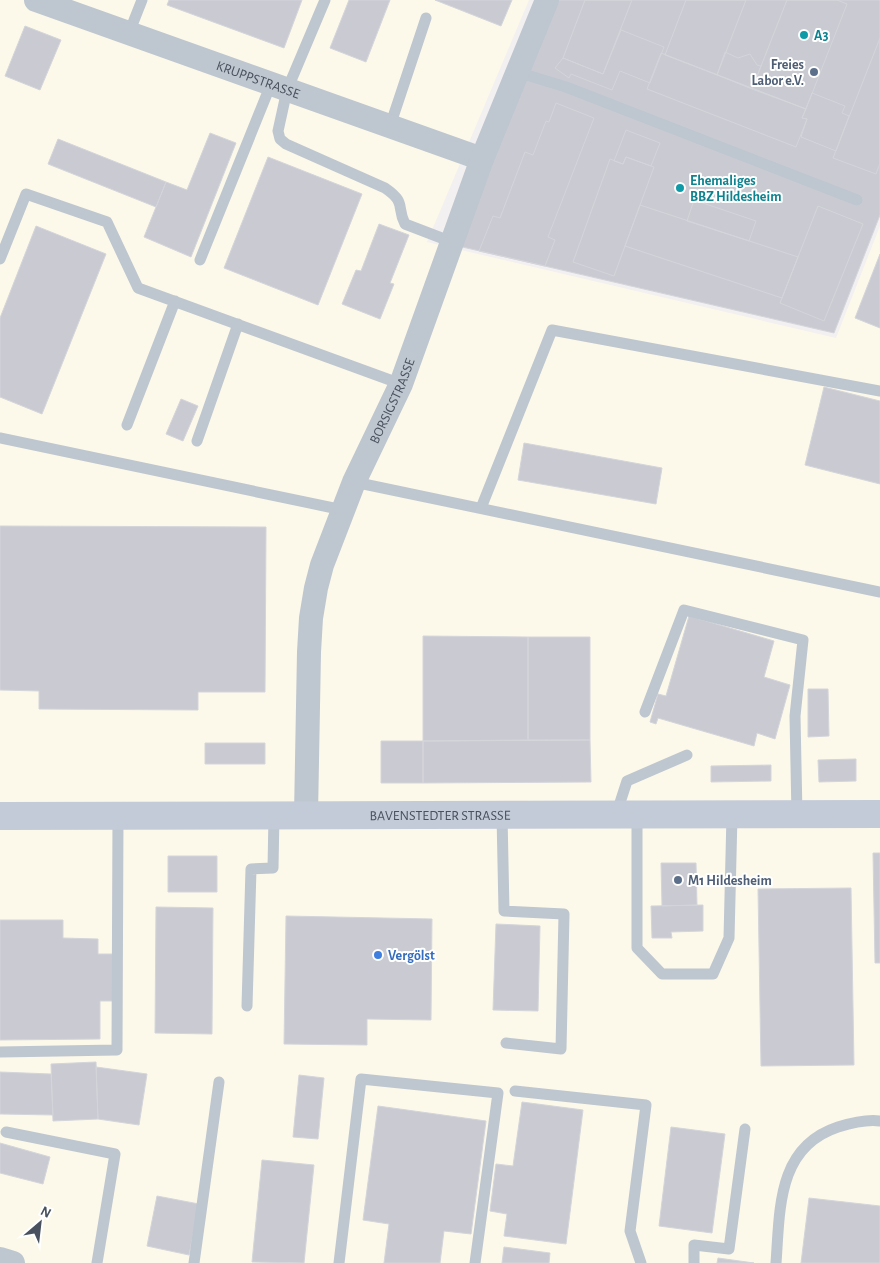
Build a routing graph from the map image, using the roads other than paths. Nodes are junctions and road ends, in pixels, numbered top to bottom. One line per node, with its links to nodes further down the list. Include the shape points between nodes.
1 (36, 0): 6 (street, KRUPPSTRASSE)
2 (142, 0): 6 (lane)
3 (325, 0): 8 (lane)
4 (547, 0): 7 (street, BORSIGSTRASSE)
5 (426, 18): 9 (lane)
6 (129, 33): 8 (street, KRUPPSTRASSE)
7 (517, 72): 10 (street, BORSIGSTRASSE); 11 (lane, via 566,87)
8 (279, 87): 9 (street, KRUPPSTRASSE); 12 (lane, via 280,139 385,188 401,205 402,219 406,224); 14 (lane)
9 (390, 126): 10 (street, KRUPPSTRASSE)
10 (482, 160): 12 (street, BORSIGSTRASSE)
11 (857, 200)
12 (452, 242): 17 (street, BORSIGSTRASSE)
13 (0, 259): 15 (lane, via 26,194 107,222 138,288)
14 (200, 260)
15 (175, 302): 16 (lane); 19 (lane)
16 (238, 324): 17 (lane); 21 (lane)
17 (401, 384): 22 (street, BORSIGSTRASSE)
18 (880, 391): 23 (lane, via 552,330)
19 (127, 425)
20 (0, 438): 24 (lane)
21 (197, 441)
22 (354, 482): 23 (lane); 24 (street, BORSIGSTRASSE)
23 (481, 508): 25 (lane)
24 (343, 510): 31 (street, BORSIGSTRASSE, via 322,565 311,618)
25 (880, 592)
26 (645, 712): 28 (lane, via 684,610 803,640 795,716)
27 (687, 755): 33 (lane, via 627,781)
28 (797, 814): 29 (street, BAVENSTEDTER STRASSE); 34 (street, BAVENSTEDTER STRASSE)
29 (880, 814)
30 (274, 815): 31 (street, BAVENSTEDTER STRASSE); 36 (street, BAVENSTEDTER STRASSE); 37 (lane, via 273,868 251,869)
31 (306, 815): 32 (street, BAVENSTEDTER STRASSE)
32 (502, 815): 33 (street, BAVENSTEDTER STRASSE); 38 (lane, via 504,910 564,914 561,1049)
33 (626, 815): 34 (street, BAVENSTEDTER STRASSE); 34 (lane, via 637,948 662,974 714,974 729,938)
34 (732, 815)
35 (0, 816): 36 (street, BAVENSTEDTER STRASSE)
36 (118, 816): 39 (lane, via 117,1050)
37 (247, 1006)
38 (506, 1042)
39 (0, 1052)
40 (219, 1082): 48 (lane)
41 (515, 1091): 51 (lane, via 646,1105 630,1231)
42 (880, 1121): 53 (lane, via 850,1123 826,1131 797,1154 790,1167 781,1202)
43 (745, 1129): 52 (lane, via 729,1250 694,1245)
44 (6, 1132): 47 (lane, via 116,1154)
45 (0, 1258): 46 (street)
46 (13, 1263)
47 (97, 1263)
48 (194, 1263)
49 (339, 1263): 50 (lane, via 361,1079 498,1093)
50 (475, 1263)
51 (642, 1263)
52 (694, 1263)
53 (776, 1263)

